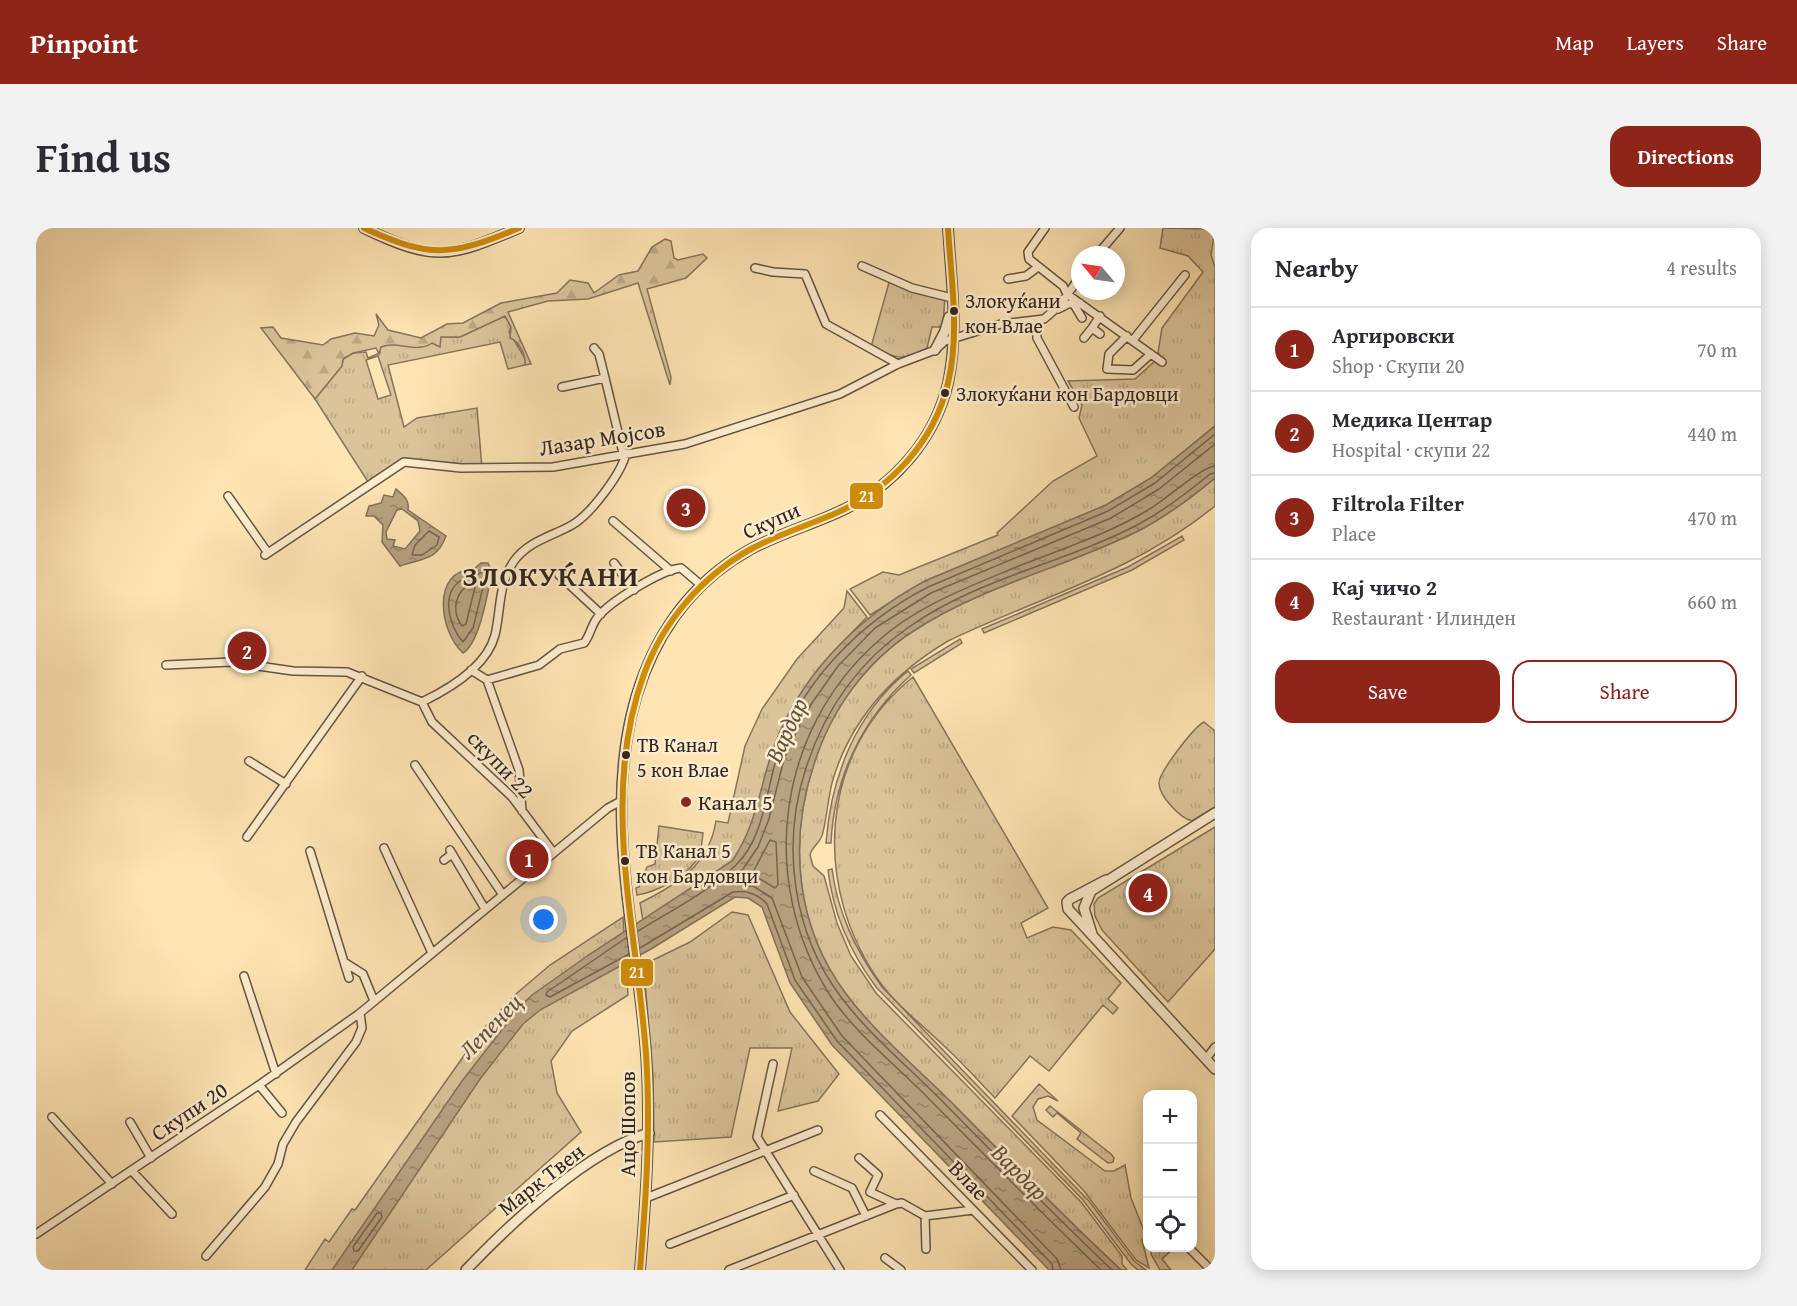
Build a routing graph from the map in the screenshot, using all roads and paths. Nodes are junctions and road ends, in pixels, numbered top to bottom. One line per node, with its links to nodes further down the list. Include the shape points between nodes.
1 (364, 228): 2 (street, via 417,251 444,253)
2 (519, 228)
3 (948, 228): 15 (street, Скупи)
4 (1045, 228): 8 (street, via 1027,255)
5 (1120, 228): 6 (street)
6 (1105, 246)
7 (862, 266): 15 (street)
8 (1038, 267): 11 (street, via 1026,276); 12 (street)
9 (755, 268): 31 (street, via 806,274 826,324)
10 (1185, 275): 23 (street)
11 (1008, 279)
12 (1056, 280): 14 (street); 17 (street, via 1060,294)
13 (1071, 289): 14 (street)
14 (1067, 294): 16 (street); 17 (street)
15 (952, 300): 24 (street, Скупи); 27 (street, via 945,331)
16 (1077, 303): 17 (street); 18 (street); 19 (street)
17 (1053, 312): 20 (street)
18 (1100, 316): 21 (street); 23 (street)
19 (1082, 318)
20 (1036, 321): 24 (street, Лазар Мојсов, via 1001,324); 34 (street, via 1037,338)
21 (1092, 328): 22 (street); 25 (street)
22 (1100, 334)
23 (1130, 338): 29 (street); 29 (street, via 1109,354 1107,369 1133,370)
24 (953, 339): 27 (street, Лазар Мојсов); 28 (street, Скупи)
25 (1084, 339)
26 (594, 348): 32 (street)
27 (935, 350): 28 (street); 31 (street, Лазар Мојсов)
28 (952, 351): 41 (street, Скупи, via 947,385 933,424 915,453 892,478 844,509 750,550)
29 (1150, 354): 30 (street)
30 (1161, 362)
31 (898, 364): 35 (street, Лазар Мојсов, via 810,405 685,444)
32 (605, 378): 33 (street); 35 (street)
33 (562, 387)
34 (1074, 407)
35 (624, 453): 36 (street, Лазар Мојсов, via 534,468 461,468 404,462 266,554); 45 (street, via 624,463 615,481 575,523 532,544 514,561 500,596 492,642)
36 (228, 496)
37 (613, 521): 39 (street)
38 (614, 563): 42 (street)
39 (671, 571): 41 (street, via 684,570); 42 (street)
40 (559, 575): 43 (street)
41 (700, 585): 52 (street, Скупи, via 671,620 644,675 630,732)
42 (634, 590): 43 (street)
43 (601, 614): 47 (street, via 584,643 560,649 539,664)
44 (166, 665): 46 (street, via 231,662)
45 (471, 670): 47 (street); 48 (street, via 443,692)
46 (362, 676): 48 (street); 51 (street)
47 (487, 680): 53 (street, via 519,770)
48 (422, 702): 53 (street, скупи 22, via 432,722 493,777)
49 (249, 761): 51 (street)
50 (415, 765): 61 (street)
51 (286, 784): 55 (street)
52 (623, 800): 58 (street, Скупи 20); 67 (street, Скупи, via 629,916)
53 (522, 811): 58 (street, скупи 22)
54 (1215, 813): 60 (street)
55 (247, 837)
56 (384, 848): 64 (street)
57 (310, 851): 65 (street)
58 (553, 852): 61 (street, Скупи 20)
59 (444, 860): 62 (street, via 451,852)
60 (1106, 880): 63 (street, via 1091,891 1085,902); 63 (street, via 1067,902 1070,912)
61 (503, 895): 62 (street, Скупи 20)
62 (485, 909): 64 (street, Скупи 20)
63 (1092, 934): 72 (street)
64 (432, 953): 69 (street, Скупи 20)
65 (344, 962): 68 (street); 69 (street, via 363,974)
66 (244, 976): 75 (street)
67 (638, 977): 82 (street, Ацо Шопов)
68 (348, 978)
69 (375, 1001): 70 (street, Скупи 20)
70 (360, 1013): 75 (street, Скупи 20); 101 (street, via 362,1028 356,1042 296,1122 283,1144 278,1164 258,1196)
71 (1215, 1047): 72 (street)
72 (1206, 1059): 74 (street)
73 (773, 1064): 83 (street, via 756,1137)
74 (1215, 1069)
75 (276, 1074): 76 (street, Скупи 20)
76 (259, 1085): 77 (street); 84 (street, Скупи 20)
77 (282, 1113)
78 (880, 1115): 92 (street, Влае)
79 (52, 1117): 88 (street)
80 (130, 1122): 84 (street)
81 (818, 1130): 83 (street)
82 (648, 1133): 90 (street, Ацо Шопов); 103 (street, Марк Твен, via 626,1139 570,1178 511,1226)
83 (764, 1153): 89 (street); 90 (street)
84 (151, 1158): 86 (street, Скупи 20)
85 (859, 1158): 91 (street, via 878,1175 870,1192)
86 (132, 1171): 88 (street, Скупи 20); 93 (street)
87 (814, 1171): 94 (street, via 852,1188)
88 (112, 1184): 96 (street, Скупи 20)
89 (794, 1195): 97 (street); 98 (street)
90 (646, 1198): 104 (street, Ацо Шопов)
91 (896, 1204): 94 (street); 95 (street, via 902,1203)
92 (973, 1210): 95 (street); 108 (street, Влае)
93 (172, 1214)
94 (866, 1216): 97 (street)
95 (926, 1216): 99 (street)
96 (36, 1234)
97 (819, 1235): 105 (street); 106 (street)
98 (670, 1244)
99 (926, 1249)
100 (1193, 1252): 109 (street)
101 (206, 1256)
102 (885, 1258): 107 (street)
103 (466, 1270)
104 (640, 1270)
105 (729, 1270)
106 (840, 1270)
107 (902, 1270)
108 (1032, 1270)
109 (1211, 1270)

